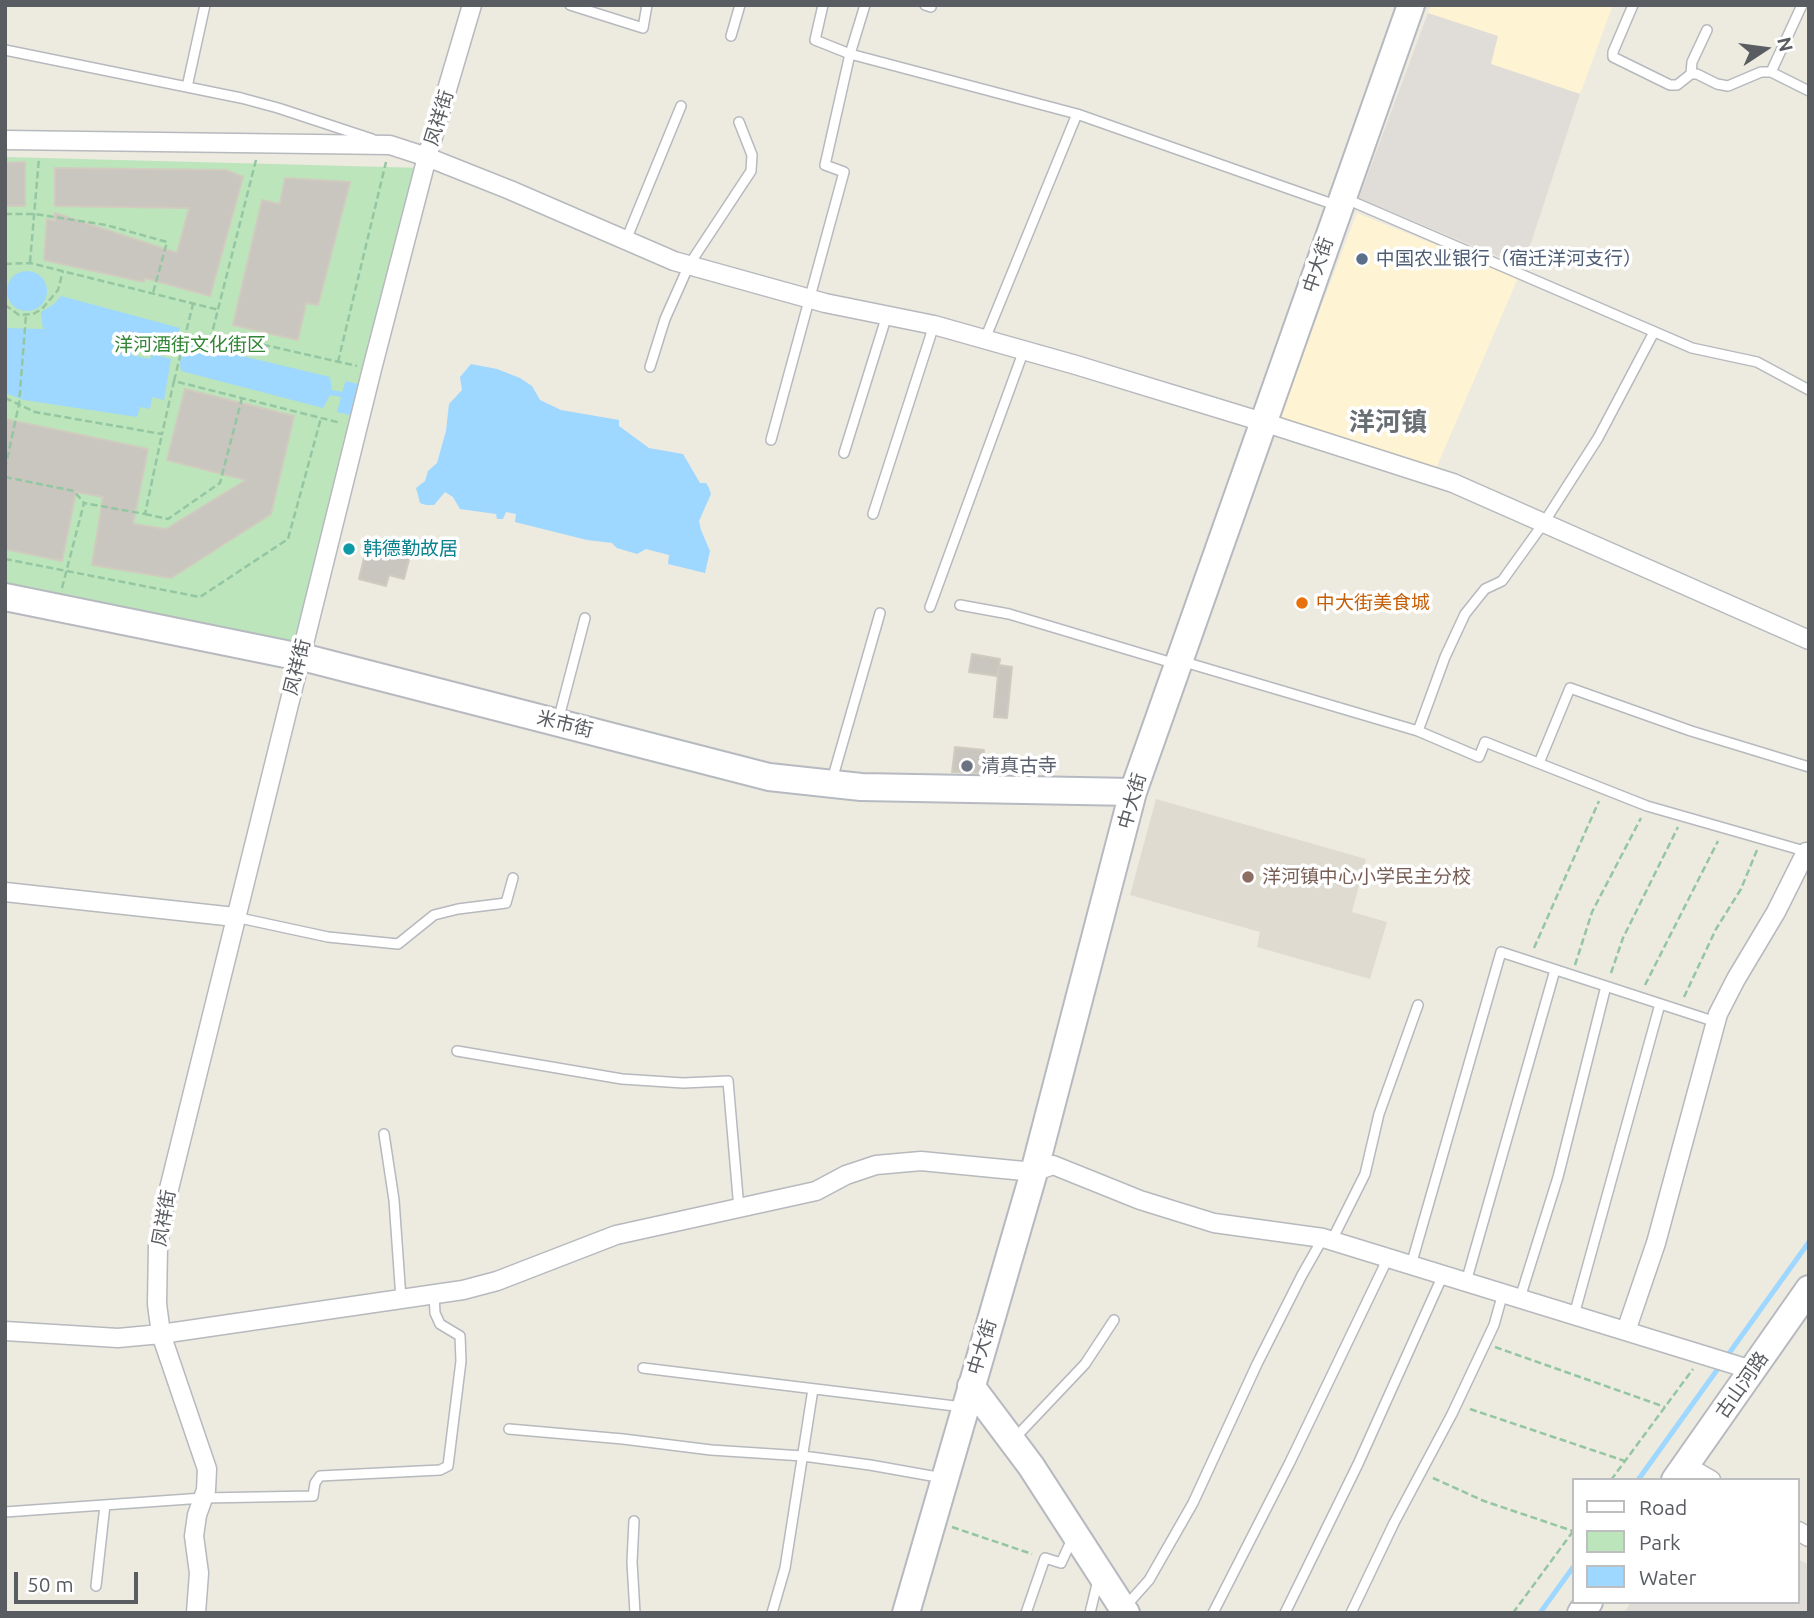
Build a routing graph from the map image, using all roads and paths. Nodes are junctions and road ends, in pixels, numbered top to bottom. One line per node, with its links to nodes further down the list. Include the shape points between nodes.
1 (205, 5): 17 (lane)
2 (472, 5): 26 (street, 凤祥街)
3 (570, 5): 4 (lane, via 643,28)
4 (647, 5)
5 (740, 5): 12 (lane)
6 (823, 5): 14 (lane, via 815,40)
7 (865, 5): 14 (lane)
8 (1411, 5): 27 (street, 中大街)
9 (1633, 5): 16 (lane, via 1613,57 1670,85)
10 (1802, 5): 15 (lane)
11 (1707, 30): 16 (lane)
12 (731, 36)
13 (5, 50): 17 (lane)
14 (850, 54): 20 (lane); 36 (lane, via 825,165 844,173)
15 (1771, 72): 16 (lane, via 1728,86); 18 (lane)
16 (1691, 75)
17 (187, 87): 26 (lane, via 278,107)
18 (1808, 88)
19 (681, 106): 30 (lane)
20 (1077, 114): 27 (lane); 44 (lane)
21 (739, 122): 33 (lane, via 752,155 751,171)
22 (5, 140): 23 (street)
23 (41, 140): 24 (street); 29 (path)
24 (260, 144): 25 (street); 39 (path)
25 (390, 145): 26 (street); 46 (path)
26 (427, 157): 30 (street); 48 (street, 凤祥街)
27 (1341, 202): 43 (lane); 55 (street, 中大街)
28 (5, 214): 29 (path)
29 (35, 214): 31 (path); 35 (path, via 106,225 167,242)
30 (626, 240): 33 (street)
31 (30, 263): 32 (path); 34 (path)
32 (5, 264)
33 (690, 265): 36 (street); 47 (lane, via 665,319)
34 (62, 271): 35 (path); 40 (path, via 50,302)
35 (153, 293): 37 (path)
36 (811, 299): 41 (street); 58 (lane)
37 (193, 304): 39 (path); 49 (path)
38 (5, 305): 40 (path, via 13,313)
39 (219, 310): 46 (path, via 212,333)
40 (26, 314): 53 (path)
41 (887, 315): 42 (street); 59 (lane)
42 (934, 325): 44 (street); 64 (lane)
43 (1654, 331): 50 (lane, via 1692,348 1757,362); 65 (lane, via 1598,438)
44 (985, 339): 45 (street)
45 (1024, 350): 55 (street); 70 (lane)
46 (338, 362): 48 (path)
47 (650, 367)
48 (372, 369): 56 (street, 凤祥街)
49 (174, 381): 52 (path); 57 (path)
50 (1809, 390)
51 (5, 398): 53 (path)
52 (242, 398): 54 (path); 63 (path, via 220,484 168,519)
53 (19, 404): 57 (path, via 35,412); 60 (path)
54 (321, 418): 56 (path); 67 (path, via 288,539 201,597)
55 (1263, 422): 65 (street, via 1453,484); 76 (street, 中大街)
56 (358, 428): 75 (street, 凤祥街)
57 (162, 434): 63 (path)
58 (771, 440)
59 (844, 453)
60 (5, 469)
61 (5, 477): 62 (path, via 74,491)
62 (84, 503): 63 (path); 67 (path)
63 (145, 514)
64 (873, 514)
65 (1543, 524): 74 (street); 78 (lane, via 1502,581 1485,589 1465,614)
66 (5, 559): 67 (path)
67 (67, 571): 71 (path)
68 (5, 597): 71 (street, 米市街)
69 (960, 605): 76 (lane, via 1009,614)
70 (930, 607)
71 (57, 608): 75 (street, 米市街)
72 (880, 613): 81 (lane)
73 (584, 618): 77 (lane)
74 (1809, 640)
75 (299, 657): 77 (street, 米市街); 91 (street, 凤祥街)
76 (1178, 662): 78 (lane); 83 (street, 中大街)
77 (558, 722): 81 (street, 米市街, via 769,777)
78 (1418, 731): 79 (lane, via 1479,757 1485,742)
79 (1539, 763): 80 (lane, via 1570,688); 82 (lane)
80 (1809, 766)
81 (831, 785): 83 (street, 米市街)
82 (1605, 789): 84 (lane); 92 (path)
83 (1132, 792): 103 (street, 中大街)
84 (1647, 806): 85 (lane); 94 (path, via 1592,912)
85 (1684, 817): 86 (lane); 95 (path, via 1623,938)
86 (1724, 828): 87 (lane); 96 (path)
87 (1761, 840): 88 (lane); 99 (path, via 1741,889 1716,929)
88 (1808, 852): 100 (street)
89 (513, 878): 91 (lane, via 506,903 434,915 398,944 328,937)
90 (7, 896): 91 (street)
91 (235, 917): 118 (street, 凤祥街, via 164,1209 158,1247)
92 (1528, 961): 93 (lane); 107 (lane, via 1502,952)
93 (1555, 970): 94 (lane); 109 (lane)
94 (1571, 975): 95 (lane)
95 (1606, 986): 96 (lane); 112 (lane, via 1558,1177)
96 (1639, 997): 97 (lane)
97 (1660, 1004): 99 (lane); 114 (lane)
98 (1418, 1005): 105 (lane, via 1379,1114 1365,1174)
99 (1678, 1010): 100 (lane)
100 (1716, 1022): 117 (street, via 1656,1243)
101 (457, 1051): 104 (lane, via 622,1079 728,1081)
102 (384, 1134): 113 (lane)
103 (1034, 1172): 104 (street, via 921,1161 876,1165 816,1191); 105 (street, via 1053,1165 1214,1223); 123 (street, 中大街)
104 (739, 1209): 111 (street, via 616,1235 497,1281)
105 (1327, 1239): 106 (street); 146 (lane, via 1302,1275 1193,1503 1149,1580)
106 (1388, 1258): 107 (street); 153 (lane)
107 (1411, 1265): 108 (street)
108 (1443, 1275): 109 (street); 154 (lane)
109 (1466, 1282): 112 (street)
110 (1809, 1289): 120 (street, 古山河路)
111 (434, 1294): 113 (street); 135 (lane, via 440,1324 460,1336 448,1466 320,1476 313,1496)
112 (1511, 1296): 114 (street); 119 (lane)
113 (401, 1299): 118 (street)
114 (1574, 1315): 117 (street)
115 (1114, 1320): 127 (lane, via 1085,1364)
116 (5, 1331): 118 (street, via 118,1338)
117 (1626, 1331): 120 (street)
118 (161, 1335): 135 (street, 凤祥街, via 204,1454)
119 (1486, 1344): 124 (lane); 125 (path)
120 (1726, 1362): 125 (path); 130 (street, 古山河路)
121 (643, 1368): 122 (lane)
122 (813, 1389): 123 (lane); 128 (lane)
123 (968, 1397): 127 (street); 132 (street, 中大街)
124 (1457, 1405): 129 (path); 131 (lane)
125 (1665, 1408): 129 (path)
126 (509, 1429): 128 (lane)
127 (1012, 1441): 142 (street)
128 (803, 1456): 132 (lane); 149 (lane, via 785,1568)
129 (1625, 1461): 133 (path)
130 (1680, 1472): 134 (street)
131 (1421, 1473): 140 (path, via 1484,1501); 155 (lane)
132 (945, 1478): 150 (street, 中大街)
133 (1612, 1478)
134 (1703, 1478)
135 (203, 1498): 136 (lane); 147 (street, 凤祥街, via 194,1536 199,1573)
136 (105, 1505): 137 (lane); 145 (lane)
137 (5, 1513)
138 (634, 1521): 148 (lane)
139 (947, 1526): 143 (path)
140 (1573, 1530)
141 (1573, 1531): 156 (path)
142 (1075, 1533): 143 (lane, via 1061,1563); 144 (street)
143 (1045, 1558): 151 (lane)
144 (1100, 1572): 146 (street); 152 (lane)
145 (96, 1586)
146 (1125, 1611)
147 (196, 1613)
148 (635, 1613)
149 (772, 1613)
150 (906, 1613)
151 (1026, 1613)
152 (1090, 1613)
153 (1213, 1613)
154 (1285, 1613)
155 (1351, 1613)
156 (1513, 1613)

